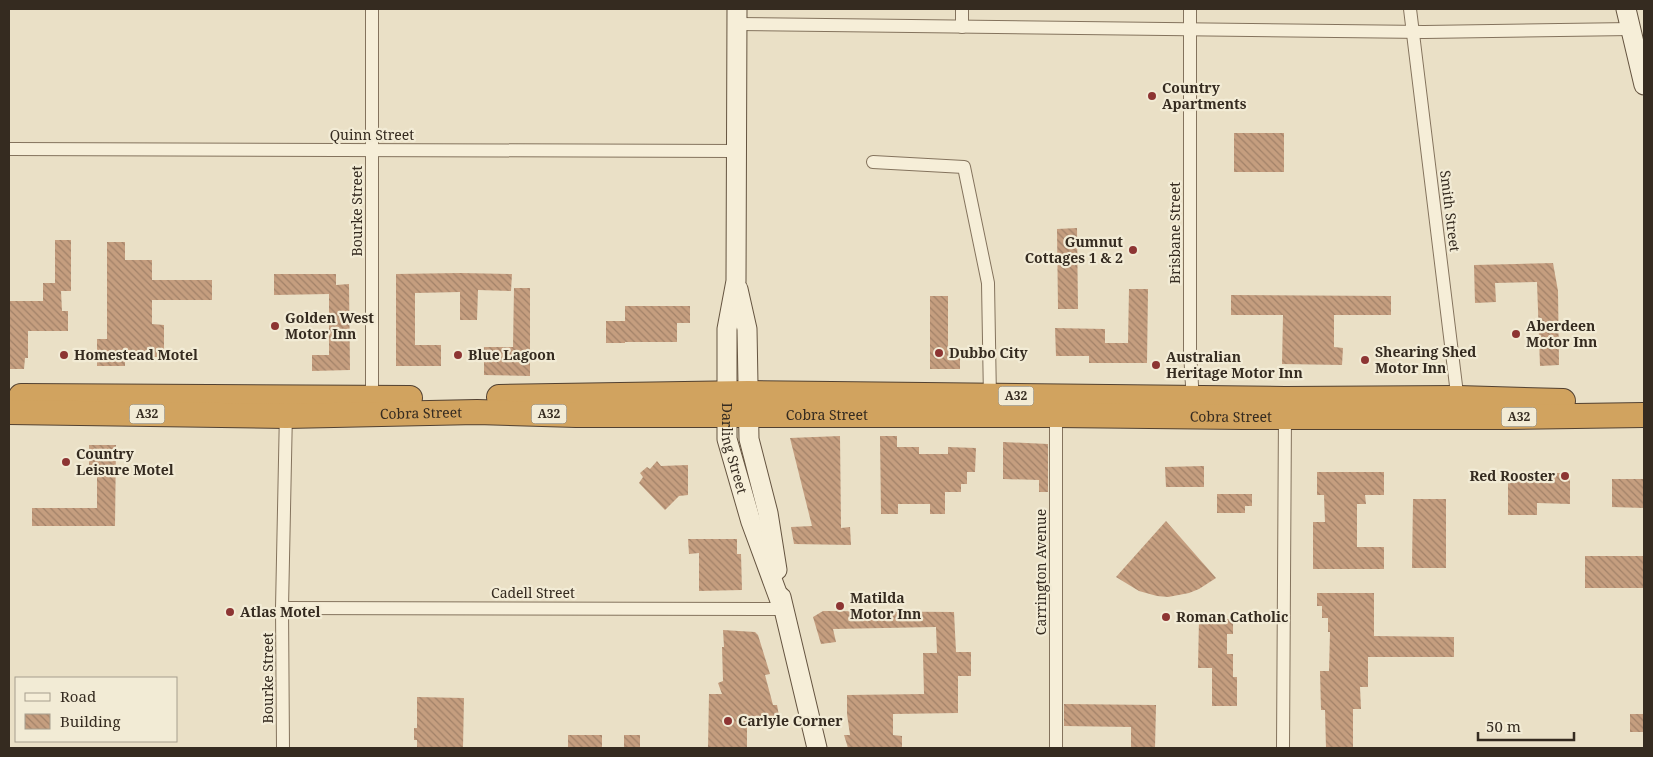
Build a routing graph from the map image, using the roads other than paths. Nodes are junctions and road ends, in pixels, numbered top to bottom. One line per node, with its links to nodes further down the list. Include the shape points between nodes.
1 (372, 9): 13 (street, Bourke Street)
2 (962, 9): 7 (street)
3 (1190, 9): 8 (street, Brisbane Street)
4 (1410, 9): 10 (street, Smith Street)
5 (1626, 9): 9 (street)
6 (737, 17): 7 (street); 14 (street, Darling Street)
7 (962, 27): 8 (street)
8 (1190, 29): 10 (street); 17 (street, Brisbane Street)
9 (1631, 29): 10 (street); 11 (street)
10 (1413, 32): 24 (street, Smith Street)
11 (1644, 85)
12 (9, 149): 13 (street, Quinn Street)
13 (372, 150): 14 (street, Quinn Street); 21 (street, Bourke Street)
14 (736, 151): 19 (street, Darling Street, via 736,281 747,329)
15 (873, 162): 20 (street, via 964,167 988,283)
16 (9, 396): 23 (highway, Cobra Street / A32)
17 (1192, 398): 22 (highway, Cobra Street / A32); 25 (highway, Cobra Street / A32); 28 (street, via 1196,408 1209,414)
18 (1644, 402): 24 (highway, Cobra Street / A32)
19 (738, 404): 20 (highway, Cobra Street / A32); 21 (highway, Cobra Street / A32, via 479,398); 30 (street, Darling Street, via 728,439 750,522)
20 (990, 405): 22 (highway, Cobra Street / A32)
21 (372, 406): 23 (highway, Cobra Street / A32)
22 (1056, 406): 28 (highway, Cobra Street / A32); 33 (street, Carrington Avenue)
23 (286, 407): 26 (highway, Cobra Street / A32); 29 (street, Bourke Street)
24 (1458, 407): 25 (highway, Cobra Street / A32); 27 (highway, Cobra Street / A32)
25 (1285, 408): 28 (highway, Cobra Street / A32); 34 (street)
26 (9, 412)
27 (1644, 415)
28 (1242, 418)
29 (282, 608): 30 (street, Cadell Street); 31 (street, Bourke Street)
30 (782, 609): 32 (street, Darling Street)
31 (283, 748)
32 (818, 748)
33 (1056, 748)
34 (1283, 748)

